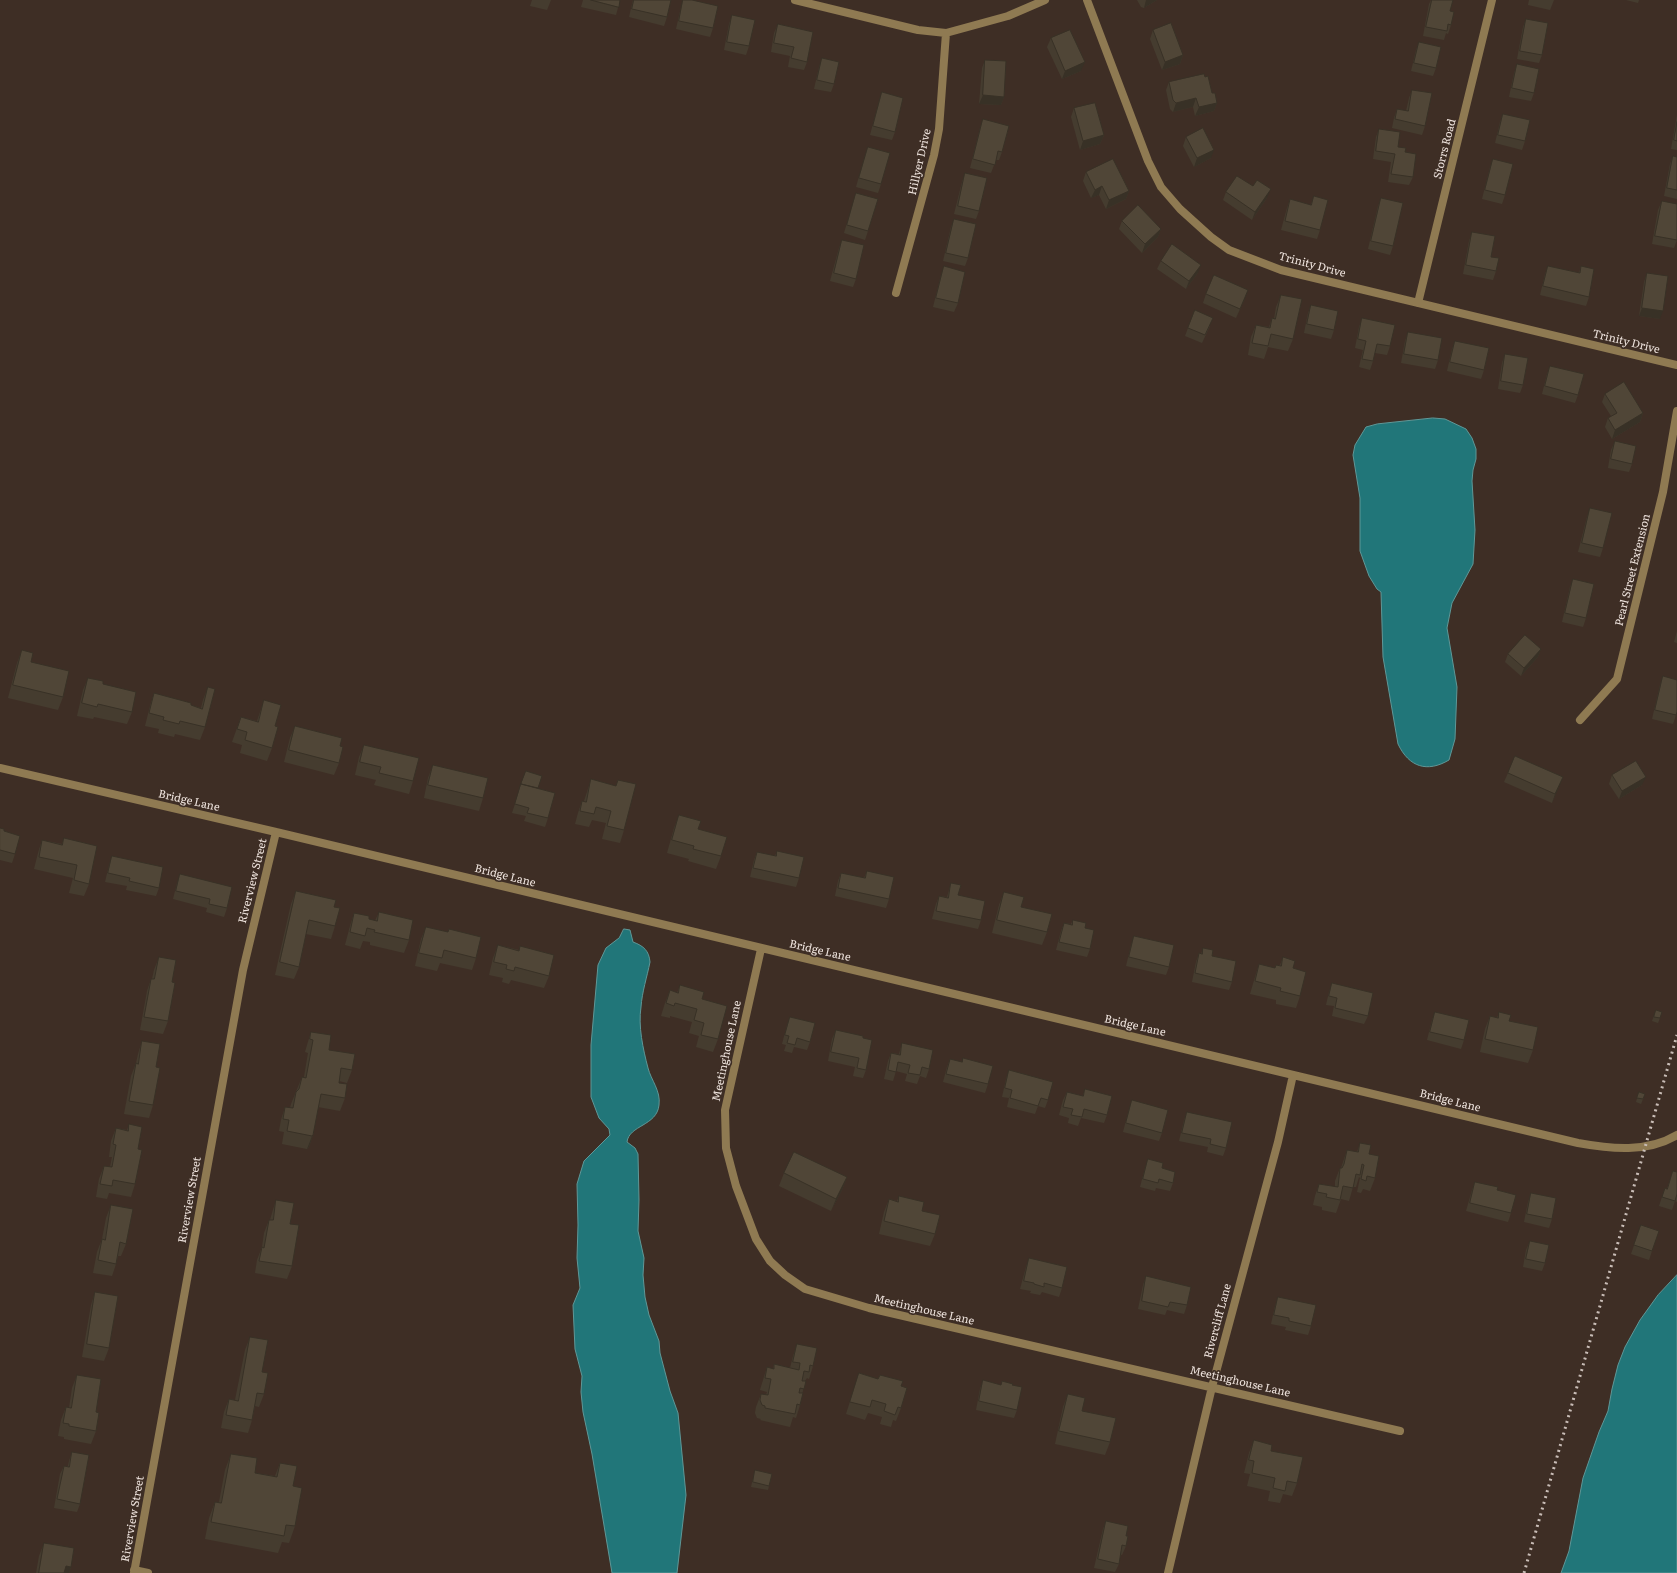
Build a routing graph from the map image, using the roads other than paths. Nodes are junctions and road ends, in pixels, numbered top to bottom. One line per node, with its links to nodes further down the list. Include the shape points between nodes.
1 (795, 0): 5 (street, via 918,30)
2 (1045, 0): 5 (street, via 1008,16)
3 (1087, 0): 7 (street, Trinity Drive, via 1161,187 1195,224 1229,250 1281,270)
4 (1492, 0): 7 (street, Storrs Road)
5 (946, 33): 6 (street, Hillyer Drive, via 939,128 934,155)
6 (896, 294)
7 (1418, 303): 8 (street, Trinity Drive)
8 (1677, 365)
9 (1677, 410): 10 (street, Pearl Street Extension, via 1663,492 1618,679)
10 (1580, 720)
11 (0, 768): 12 (street, Bridge Lane)
12 (276, 832): 13 (street, Bridge Lane); 18 (street, Riverview Street, via 240,985)
13 (761, 949): 14 (street, Bridge Lane); 16 (street, Meetinghouse Lane, via 725,1110 726,1148 736,1186 756,1239 770,1261 784,1275 805,1289 869,1308)
14 (1294, 1075): 15 (street, Bridge Lane, via 1578,1143 1610,1148 1636,1148); 16 (street, Rivercliff Lane)
15 (1677, 1136)
16 (1212, 1387): 17 (street, Meetinghouse Lane); 20 (street, Rivercliff Lane)
17 (1400, 1431)
18 (134, 1572): 19 (street)
19 (148, 1573)
20 (1168, 1573)

